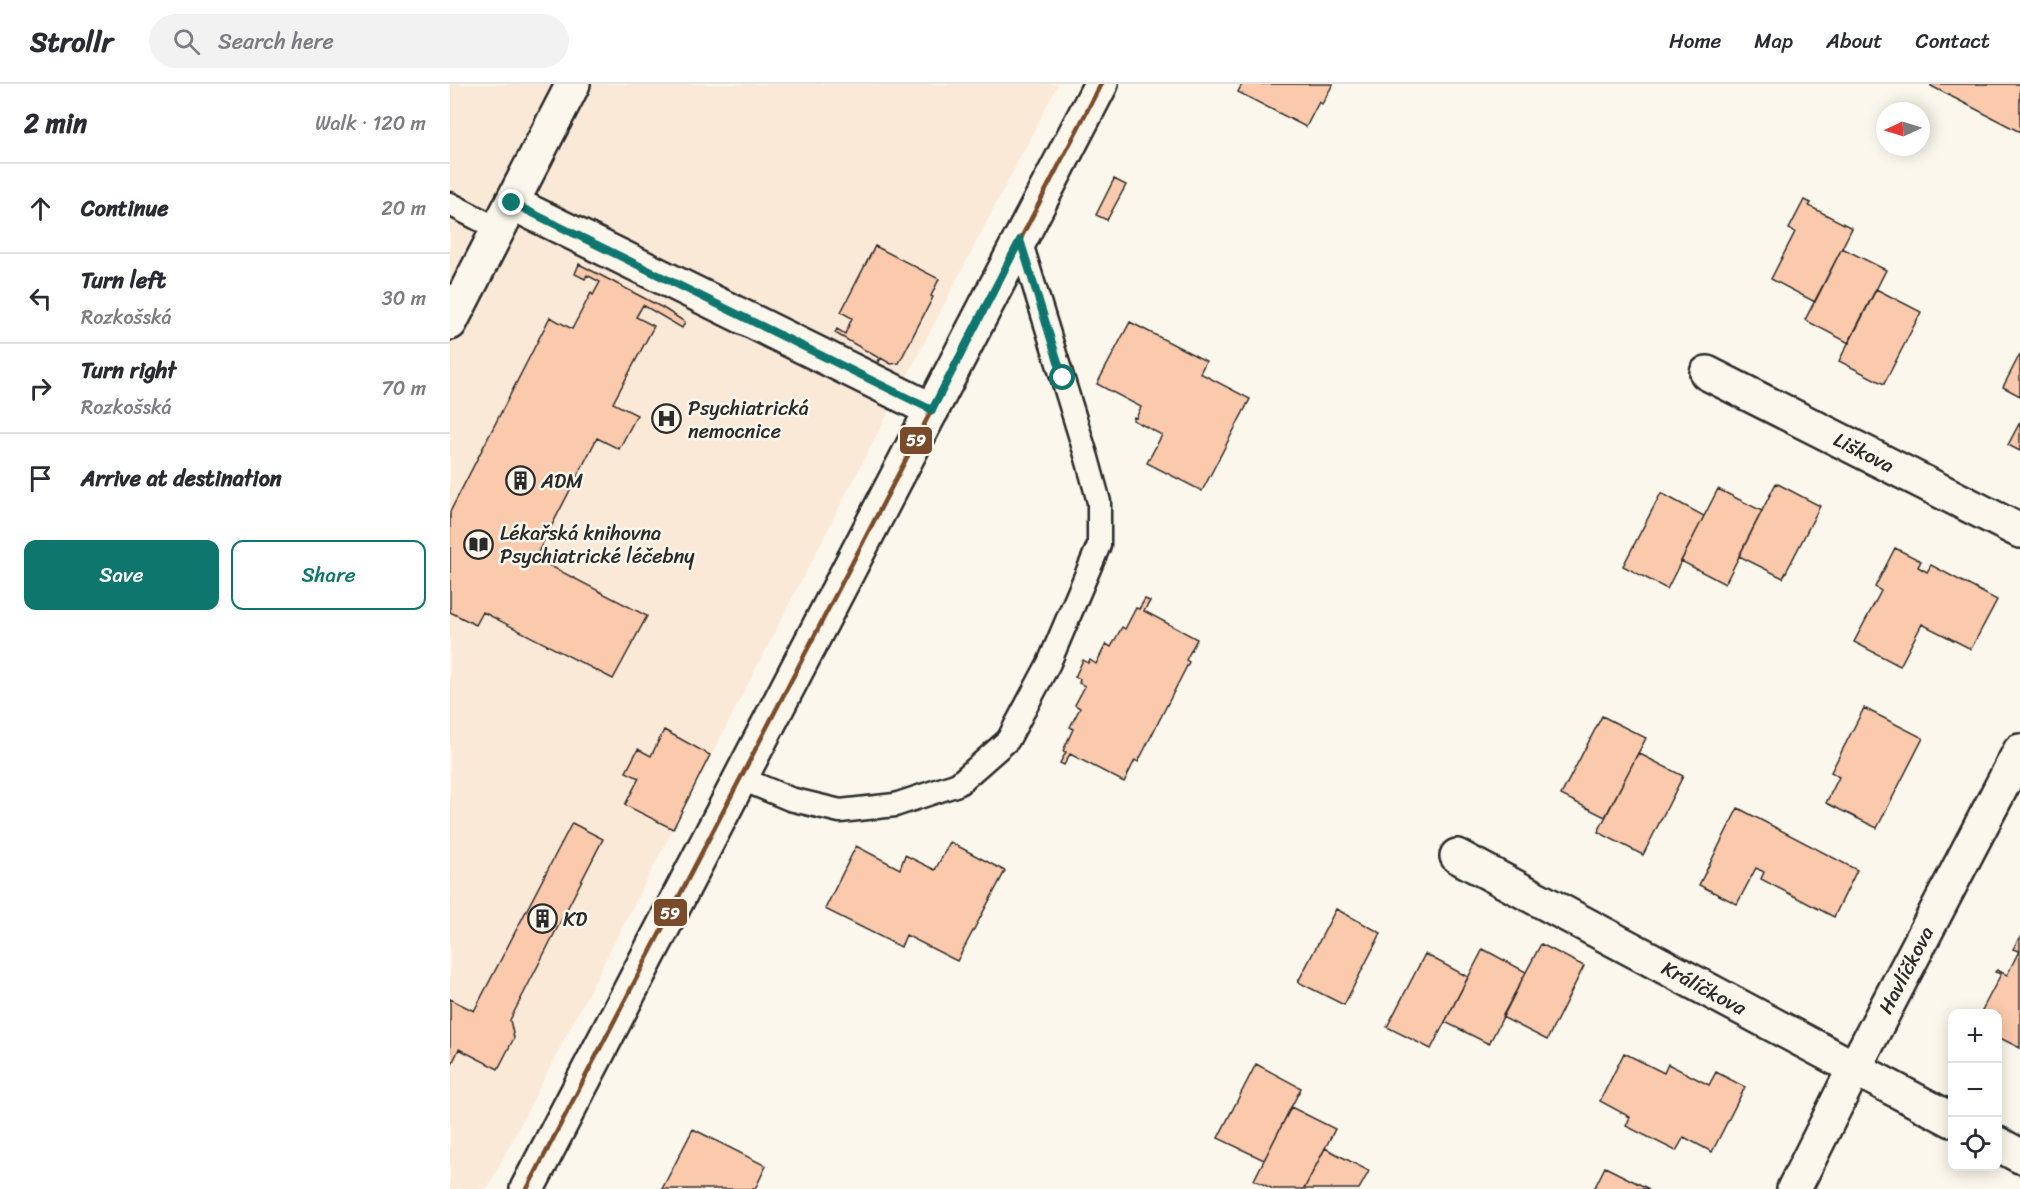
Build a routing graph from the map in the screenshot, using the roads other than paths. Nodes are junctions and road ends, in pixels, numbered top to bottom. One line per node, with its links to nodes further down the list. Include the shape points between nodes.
1 (573, 84): 4 (street)
2 (1101, 84): 5 (street)
3 (450, 204): 4 (lane)
4 (505, 216): 6 (street); 8 (street)
5 (1020, 240): 8 (street); 11 (lane, via 1099,502 1099,545 1049,663 1008,740 958,784 895,805 840,811 790,800)
6 (450, 323)
7 (1707, 373): 9 (street, Liškova)
8 (932, 410): 11 (street)
9 (2020, 531)
10 (2020, 751): 13 (street, Havlíčkova)
11 (740, 778): 17 (street)
12 (1457, 856): 13 (street, Králíčkova)
13 (1854, 1069): 14 (street, Králíčkova); 18 (street, Havlíčkova)
14 (1948, 1117)
15 (2002, 1146): 16 (street)
16 (2020, 1156)
17 (526, 1189)
18 (1794, 1189)

